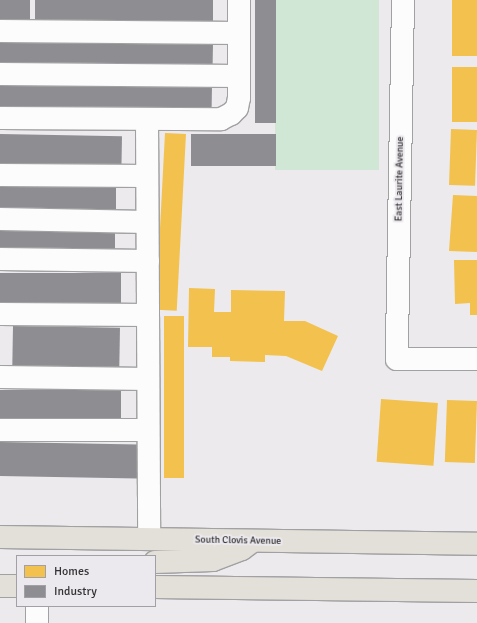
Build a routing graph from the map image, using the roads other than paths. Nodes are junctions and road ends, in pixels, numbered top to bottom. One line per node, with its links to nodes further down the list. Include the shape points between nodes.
1 (239, 0): 4 (street)
2 (403, 0): 17 (street, East Laurite Avenue, via 397,359)
3 (0, 31): 4 (street)
4 (239, 33): 6 (street)
5 (0, 74): 6 (street)
6 (238, 76): 8 (street, via 237,108 221,119)
7 (0, 118): 8 (street)
8 (147, 119): 10 (street)
9 (0, 175): 10 (street)
10 (147, 176): 12 (street)
11 (0, 219): 12 (street)
12 (147, 222): 14 (street)
13 (0, 259): 14 (street)
14 (148, 261): 16 (street)
15 (0, 314): 16 (street)
16 (148, 315): 19 (street)
17 (477, 359)
18 (0, 377): 19 (street)
19 (148, 380): 21 (street)
20 (0, 430): 21 (street)
21 (148, 430): 23 (street)
22 (0, 537): 23 (main road, South Clovis Avenue)
23 (148, 539): 24 (main road, South Clovis Avenue)
24 (252, 541): 25 (main road, South Clovis Avenue); 26 (main road, via 242,549 213,560)
25 (477, 544)
26 (156, 562)
27 (0, 586): 28 (main road)
28 (16, 586)
29 (156, 588): 30 (main road)
30 (477, 591)
31 (37, 607): 32 (street)
32 (37, 623)

